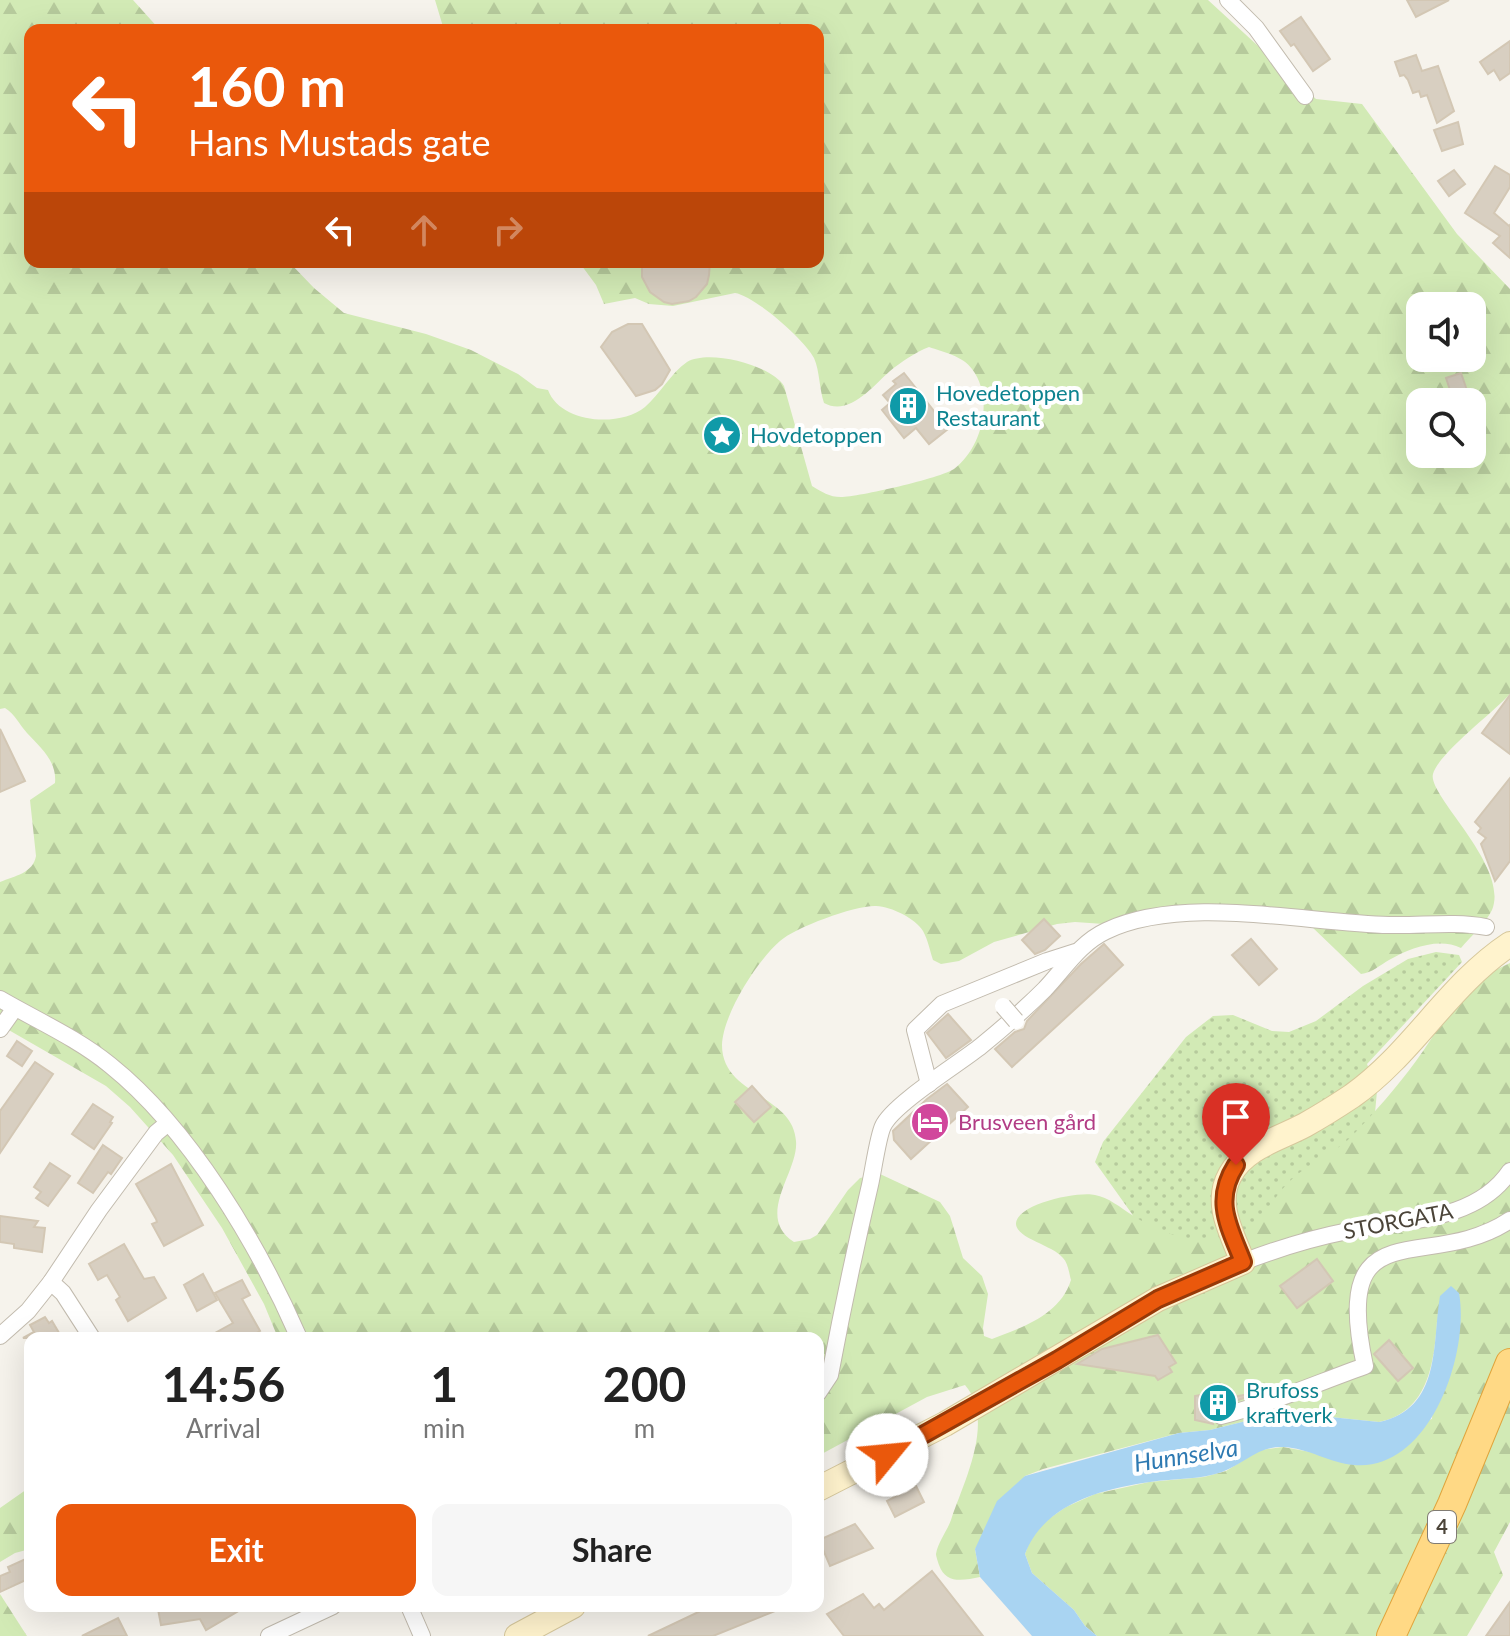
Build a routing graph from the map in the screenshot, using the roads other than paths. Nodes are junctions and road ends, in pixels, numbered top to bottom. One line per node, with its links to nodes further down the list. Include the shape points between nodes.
1 (1228, 0): 2 (street, via 1256,28)
2 (1305, 96)
3 (1486, 927): 5 (street, via 1174,914 1106,931)
4 (1503, 948): 14 (main road, via 1473,971 1366,1084 1236,1165 1225,1184 1223,1205)
5 (1077, 952): 6 (street); 10 (street, via 992,1038)
6 (986, 986): 8 (street, bridge); 10 (street, via 942,1004 915,1030)
7 (7, 1004): 9 (street); 11 (street, via 109,1064)
8 (1016, 1021)
9 (0, 1029)
10 (929, 1084): 20 (street, via 883,1125)
11 (168, 1123): 15 (street, via 99,1210); 17 (street, via 246,1235)
12 (1509, 1177): 14 (street, STORGATA, via 1454,1213 1320,1237)
13 (1510, 1220): 21 (street, via 1481,1235 1393,1252 1378,1261 1365,1274 1357,1305 1365,1366)
14 (1243, 1262): 22 (main road, via 1158,1299 945,1424)
15 (51, 1282): 16 (street); 18 (street)
16 (88, 1332)
17 (296, 1332)
18 (0, 1336)
19 (1510, 1363): 29 (highway, 4)
20 (824, 1384)
21 (1221, 1416)
22 (824, 1486)
23 (320, 1612): 26 (street)
24 (414, 1612): 27 (street)
25 (562, 1612): 28 (main road)
26 (269, 1636)
27 (422, 1636)
28 (517, 1636)
29 (1391, 1636)

